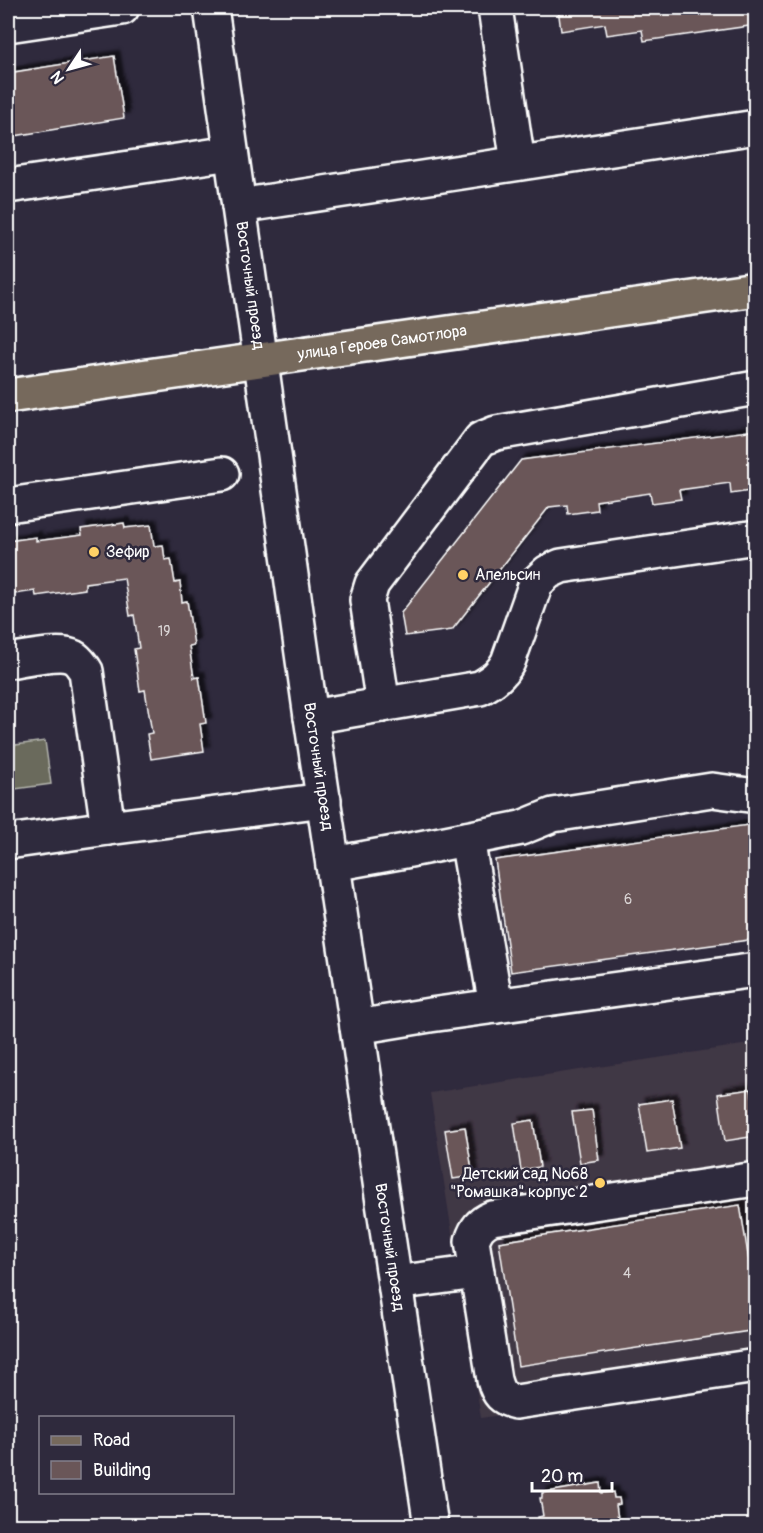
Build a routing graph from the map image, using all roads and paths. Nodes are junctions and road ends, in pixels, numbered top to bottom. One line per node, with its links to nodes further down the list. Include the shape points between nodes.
1 (122, 8): 4 (street)
2 (211, 8): 6 (street, Восточный проезд)
3 (495, 8): 7 (street)
4 (8, 25)
5 (756, 127): 7 (street)
6 (231, 153): 8 (street); 9 (street, Восточный проезд)
7 (518, 163): 9 (street)
8 (8, 186)
9 (239, 206): 11 (street, Восточный проезд)
10 (756, 289): 11 (main road, улица Героев Самотлора)
11 (260, 360): 13 (main road, улица Героев Самотлора); 19 (street, Восточный проезд)
12 (756, 388): 18 (street, via 496,433 481,439 372,584 367,600)
13 (8, 396)
14 (222, 474): 15 (street)
15 (8, 505)
16 (756, 537): 18 (street, via 554,569 536,583 507,662 494,681 480,688)
17 (8, 661): 22 (street, via 60,654 71,656 86,671)
18 (383, 705): 19 (street)
19 (312, 717): 21 (street, Восточный проезд)
20 (756, 796): 23 (street, via 712,790 552,815 521,828)
21 (324, 801): 22 (street); 25 (street, Восточный проезд)
22 (108, 828): 24 (street)
23 (467, 839): 25 (street); 27 (street)
24 (8, 842)
25 (333, 864): 28 (street, Восточный проезд)
26 (756, 970): 27 (street)
27 (496, 1006): 28 (street)
28 (357, 1027): 31 (street, Восточный проезд)
29 (756, 1179): 30 (street, via 492,1218 475,1230 472,1241)
30 (477, 1272): 31 (street); 32 (street, via 494,1380 498,1392 507,1400 516,1402)
31 (395, 1283): 33 (street, Восточный проезд)
32 (756, 1366)
33 (431, 1526)

